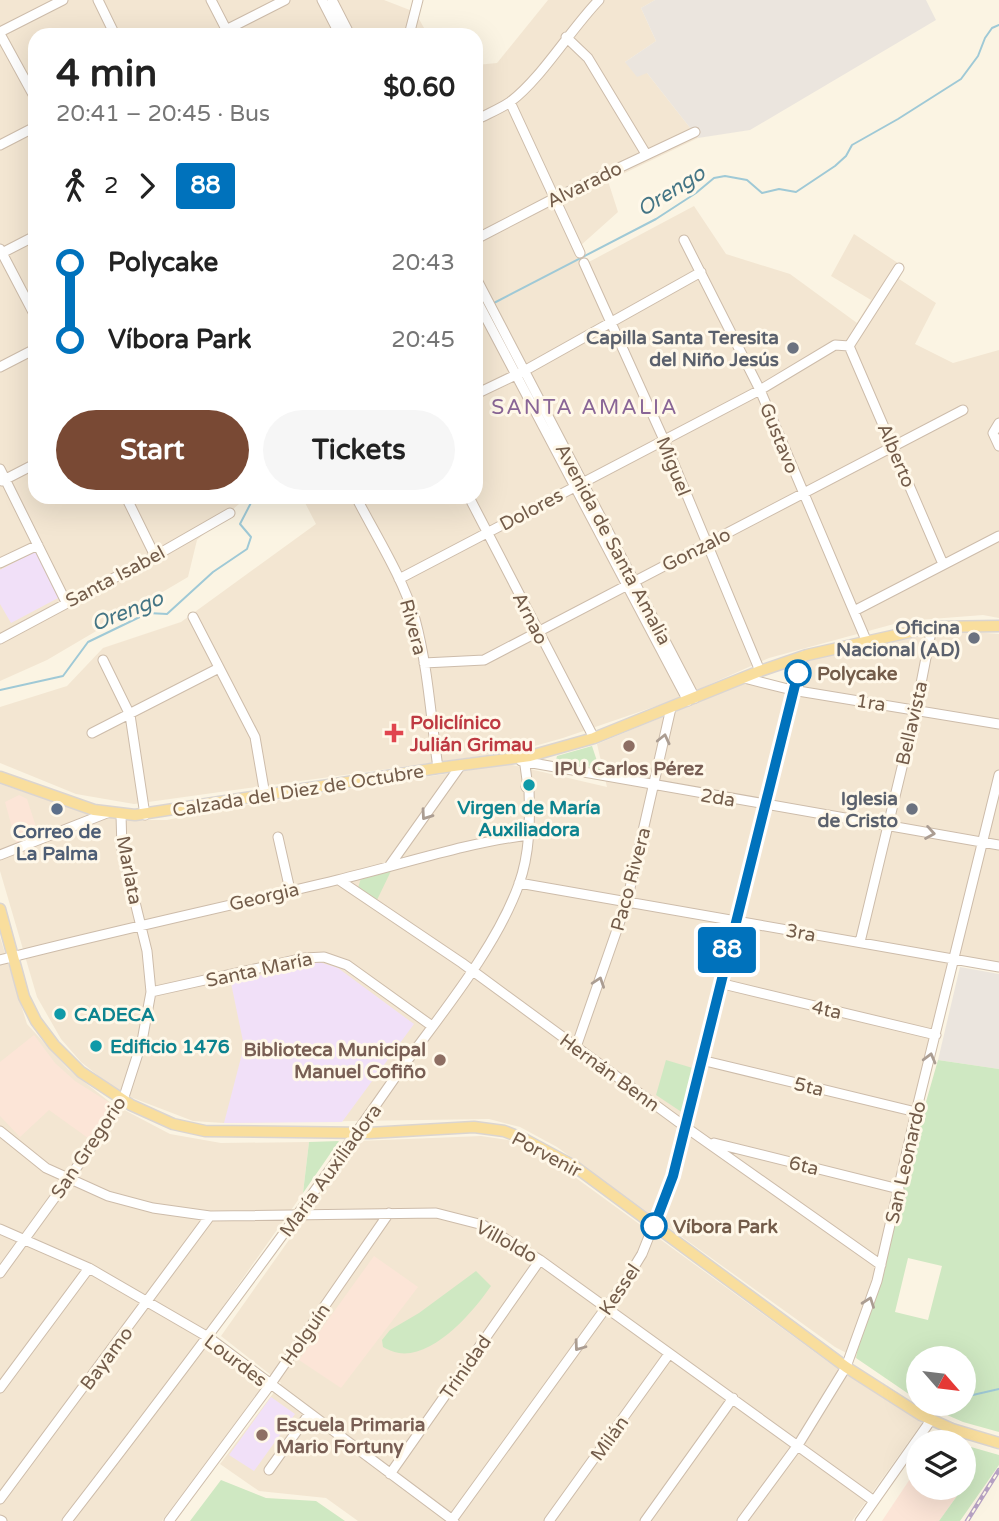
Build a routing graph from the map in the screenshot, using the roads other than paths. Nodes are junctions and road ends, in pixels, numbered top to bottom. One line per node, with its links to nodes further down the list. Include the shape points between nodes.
1 (63, 0): 15 (street)
2 (98, 0): 9 (street)
3 (211, 0): 10 (street)
4 (285, 0): 11 (street)
5 (322, 0): 12 (street)
6 (332, 0): 13 (street)
7 (418, 0): 14 (street)
8 (599, 0): 16 (street)
9 (112, 28)
10 (226, 28)
11 (235, 28)
12 (336, 28)
13 (346, 28)
14 (411, 28)
15 (0, 33): 17 (street)
16 (566, 37): 18 (street); 23 (street, via 588,58)
17 (28, 85)
18 (510, 102): 19 (street); 24 (street)
19 (483, 116)
20 (28, 131): 22 (street)
21 (695, 132): 23 (street, Alvarado)
22 (0, 145)
23 (646, 154): 24 (street, Alvarado)
24 (555, 198): 25 (street, Alvarado); 29 (street)
25 (483, 235)
26 (28, 239): 28 (street)
27 (684, 240): 32 (street, Gustavo)
28 (1, 252): 33 (street)
29 (580, 253)
30 (584, 263): 35 (street, Miguel)
31 (899, 268): 36 (street)
32 (701, 272): 35 (street); 40 (street, Gustavo)
33 (28, 303)
34 (483, 304): 39 (street, Avenida de Santa Amalia)
35 (611, 322): 39 (street); 44 (street, Miguel)
36 (849, 345): 40 (street, Dolores, via 835,345); 45 (street, Alberto)
37 (28, 353): 38 (street)
38 (0, 368)
39 (520, 373): 41 (street); 50 (street, Avenida de Santa Amalia)
40 (760, 390): 44 (street, Dolores); 51 (street, Gustavo)
41 (483, 391)
42 (962, 410): 45 (street, Gonzalo)
43 (999, 423): 46 (street, via 993,433)
44 (664, 440): 50 (street, Dolores); 58 (street, Miguel)
45 (893, 446): 51 (street, Gonzalo); 62 (street, Alberto)
46 (999, 446)
47 (0, 468): 49 (street)
48 (28, 468): 49 (street)
49 (3, 481): 59 (street)
50 (578, 485): 56 (street, Dolores); 64 (street, Avenida de Santa Amalia)
51 (803, 495): 58 (street, Gonzalo); 66 (street, Gustavo)
52 (129, 504): 60 (street)
53 (360, 504): 63 (street, Rivera)
54 (473, 504): 56 (street, Arnao)
55 (230, 513): 60 (street, Santa Isabel)
56 (487, 532): 63 (street, Dolores); 70 (street, Arnao)
57 (999, 536): 62 (street)
58 (706, 544): 64 (street, Gonzalo); 77 (street, Miguel)
59 (38, 545): 61 (street); 65 (street)
60 (155, 556): 65 (street, Santa Isabel)
61 (0, 563)
62 (943, 564): 66 (street)
63 (399, 579): 75 (street, Rivera, via 415,618)
64 (629, 583): 70 (street, Gonzalo); 80 (street, Avenida de Santa Amalia)
65 (66, 602): 71 (street, Santa Isabel)
66 (854, 611): 72 (street, Gustavo)
67 (193, 617): 76 (street)
68 (999, 626): 69 (main road, Calzada del Diez de Octubre)
69 (932, 627): 72 (main road, Calzada del Diez de Octubre); 82 (street, Bellavista)
70 (538, 632): 75 (street, Gonzalo, via 484,660); 86 (street, Arnao)
71 (0, 639)
72 (866, 640): 73 (main road, Calzada del Diez de Octubre)
73 (803, 656): 77 (main road, Calzada del Diez de Octubre); 79 (street, Kessel)
74 (103, 660): 83 (street)
75 (424, 663): 89 (street, Rivera)
76 (219, 668): 83 (street); 94 (street, via 258,746)
77 (760, 671): 78 (main road, Calzada del Diez de Octubre)
78 (744, 678): 79 (street, 1ra); 80 (main road, Calzada del Diez de Octubre)
79 (792, 690): 82 (street, 1ra); 95 (street, Kessel)
80 (691, 699): 81 (main road, Calzada del Diez de Octubre)
81 (671, 708): 86 (main road, Calzada del Diez de Octubre); 92 (street, Paco Rivera, one-way to 81)
82 (916, 709): 84 (street, 1ra); 99 (street, Bellavista)
83 (130, 716): 85 (street); 98 (street)
84 (999, 724)
85 (92, 733)
86 (594, 738): 87 (main road, Calzada del Diez de Octubre)
87 (530, 761): 88 (main road, Calzada del Diez de Octubre); 92 (street, 2da); 93 (street, María Auxiliadora); 93 (street, María Auxiliadora, via 533,786)
88 (461, 765): 89 (main road, Calzada del Diez de Octubre); 105 (street, one-way to 105)
89 (438, 768): 94 (main road, Calzada del Diez de Octubre)
90 (999, 775): 102 (street, San Leonardo)
91 (0, 777): 96 (main road, Calzada del Diez de Octubre)
92 (654, 786): 95 (street, 2da); 109 (street, Paco Rivera)
93 (529, 790): 100 (street, María Auxiliadora)
94 (265, 795): 98 (main road, Calzada del Diez de Octubre)
95 (765, 805): 99 (street, 2da); 111 (street, Kessel)
96 (107, 813): 97 (main road, Calzada del Diez de Octubre); 104 (street)
97 (121, 815): 98 (main road, Calzada del Diez de Octubre); 112 (street, Marlata, via 122,849)
98 (145, 815)
99 (887, 825): 102 (street, 2da, one-way to 102); 113 (street, Bellavista)
100 (529, 835): 105 (street, Georgia); 107 (street, María Auxiliadora)
101 (278, 837): 108 (street)
102 (983, 842): 103 (street, 2da); 115 (street, San Leonardo)
103 (999, 845)
104 (0, 855)
105 (390, 865): 106 (street, Georgia)
106 (339, 880): 108 (street, Georgia); 118 (street, Hernán Benn)
107 (519, 883): 109 (street, 3ra); 118 (street, María Auxiliadora)
108 (290, 890): 112 (street, Georgia)
109 (627, 901): 111 (street, 3ra); 123 (street, Paco Rivera, one-way to 109)
110 (0, 909): 114 (main road, Porvenir)
111 (735, 921): 113 (street, 3ra); 119 (street, Kessel)
112 (141, 925): 114 (street, Georgia); 120 (street, San Gregorio)
113 (860, 942): 115 (street, 3ra)
114 (12, 957): 116 (street, Georgia); 125 (main road, Porvenir, via 29,1009 54,1045 81,1072)
115 (955, 959): 117 (street, 3ra); 122 (street, San Leonardo)
116 (0, 960)
117 (999, 967)
118 (471, 971): 121 (street, María Auxiliadora); 123 (street, Hernán Benn)
119 (719, 983): 122 (street, 4ta); 124 (street, Kessel)
120 (151, 992): 121 (street, Santa María, via 324,957 354,970); 125 (street, San Gregorio, via 142,1041)
121 (432, 1026): 129 (street, María Auxiliadora)
122 (936, 1035): 126 (street, San Leonardo, one-way to 122)
123 (576, 1046): 127 (street, Hernán Benn)
124 (701, 1060): 126 (street, 5ta); 127 (street, Kessel)
125 (122, 1100): 129 (main road, Porvenir, via 158,1119 205,1131); 131 (street, San Gregorio)
126 (916, 1112): 132 (street, San Leonardo)
127 (684, 1126): 130 (street, Hernán Benn); 136 (street, Kessel, via 673,1176)
128 (0, 1131): 131 (street, Villoldo, via 39,1163)
129 (357, 1133): 133 (street, María Auxiliadora); 136 (main road, Porvenir, via 474,1127 504,1132 566,1161)
130 (708, 1142): 132 (street, 6ta); 140 (street, Hernán Benn)
131 (68, 1179): 135 (street, Villoldo, via 128,1202); 138 (street, San Gregorio)
132 (900, 1189): 140 (street, San Leonardo)
133 (299, 1213): 134 (street, Villoldo); 135 (street, Villoldo); 145 (street, María Auxiliadora)
134 (389, 1213): 139 (street, Villoldo, via 459,1217 483,1225); 148 (street, Holguín)
135 (210, 1216): 143 (street, Bayamo)
136 (654, 1226): 144 (street, Kessel, via 642,1254); 147 (main road, Porvenir)
137 (0, 1229): 138 (street, Lourdes)
138 (25, 1239): 141 (street, Lourdes); 142 (street, San Gregorio)
139 (540, 1259): 144 (street, Villoldo); 156 (street, Trinidad)
140 (881, 1265): 147 (street, San Leonardo, one-way to 140)
141 (89, 1268): 143 (street, Lourdes); 149 (street)
142 (0, 1273)
143 (149, 1301): 145 (street, Lourdes); 157 (street, Bayamo)
144 (607, 1308): 146 (street, Villoldo); 159 (street, Kessel, one-way to 159)
145 (208, 1337): 148 (street, Lourdes); 160 (street, María Auxiliadora)
146 (669, 1354): 150 (street, Villoldo); 162 (street, Milán)
147 (846, 1367): 152 (main road, Porvenir); 154 (street, San Leonardo)
148 (270, 1385): 151 (street, Lourdes); 161 (street, Holguín)
149 (0, 1388)
150 (733, 1398): 154 (street, Villoldo); 163 (street)
151 (309, 1414): 155 (street); 156 (street, Lourdes)
152 (931, 1420): 153 (main road, Porvenir); 158 (street)
153 (999, 1443)
154 (798, 1445): 158 (street, Villoldo); 164 (street, San Leonardo)
155 (269, 1470)
156 (390, 1474): 159 (street, Lourdes)
157 (0, 1499)
158 (874, 1501): 165 (street)
159 (453, 1520)
160 (67, 1521)
161 (169, 1521)
162 (549, 1521)
163 (645, 1521)
164 (743, 1521)
165 (860, 1521)

